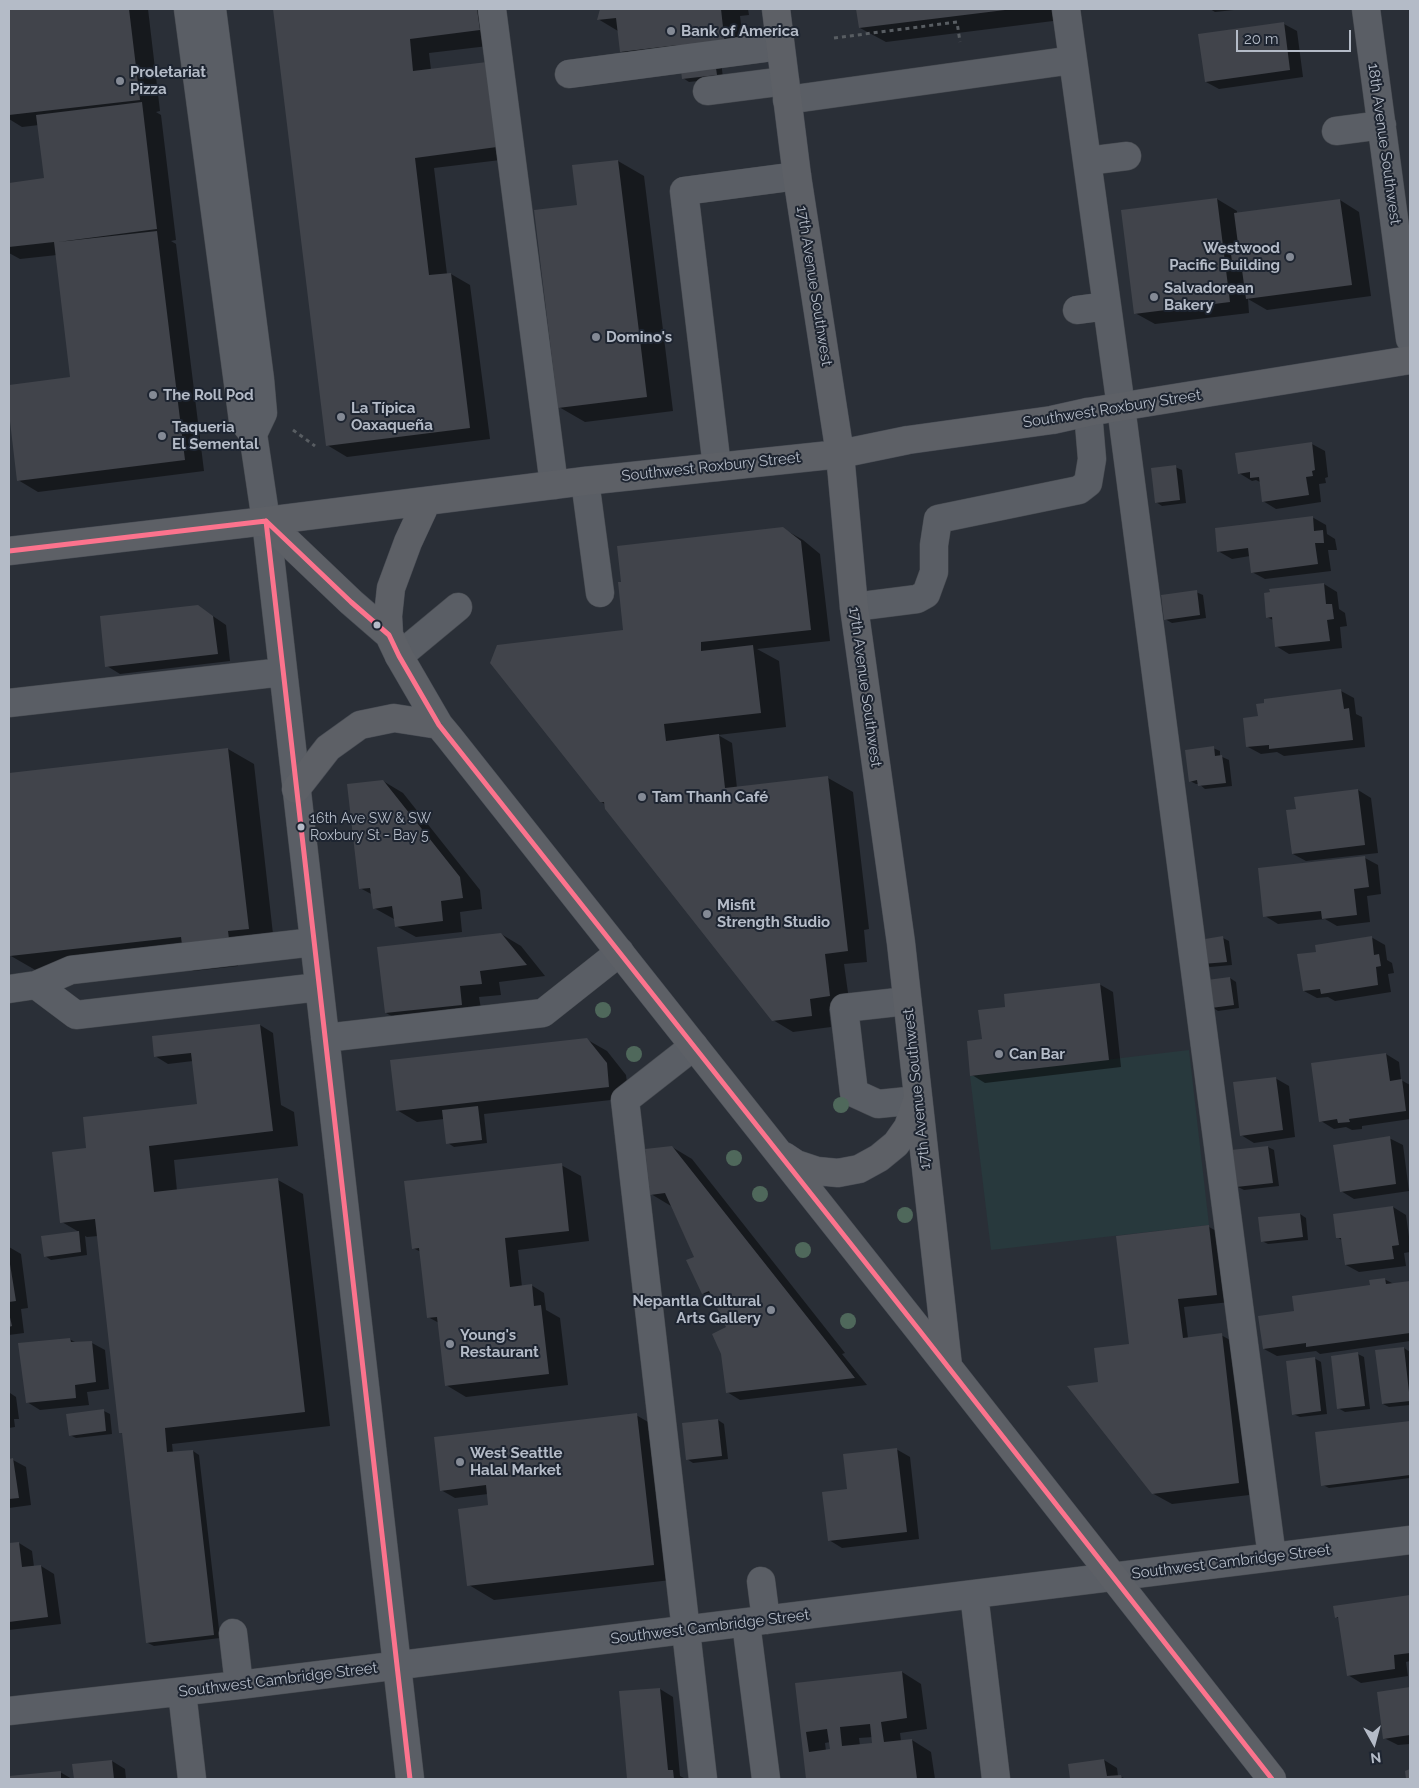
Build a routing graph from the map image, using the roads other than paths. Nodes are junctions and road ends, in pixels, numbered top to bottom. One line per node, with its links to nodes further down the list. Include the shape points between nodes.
1 (188, 9): 23 (street, via 242,421)
2 (212, 9): 23 (street, via 263,414)
3 (492, 9): 27 (street)
4 (776, 9): 8 (main road, 17th Avenue Southwest)
5 (1066, 9): 7 (street)
6 (1366, 9): 11 (street, 18th Avenue Southwest)
7 (1073, 60): 8 (street); 14 (street)
8 (783, 71): 9 (street); 10 (street); 15 (main road, 17th Avenue Southwest)
9 (575, 79)
10 (707, 91)
11 (1382, 125): 12 (street); 16 (street, 18th Avenue Southwest)
12 (1336, 130)
13 (1127, 156): 14 (street)
14 (1087, 160): 17 (street)
15 (797, 176): 24 (main road, 17th Avenue Southwest); 25 (street, via 684,191)
16 (1405, 264): 19 (street, 18th Avenue Southwest)
17 (1107, 306): 18 (street); 21 (street)
18 (1077, 310)
19 (1410, 339)
20 (1410, 360): 21 (main road, Southwest Roxbury Street)
21 (1121, 406): 22 (main road, Southwest Roxbury Street); 51 (street)
22 (1088, 412): 24 (main road, Southwest Roxbury Street); 33 (street, via 1092,459 1088,483 1079,490 938,519 934,572 926,594 917,599)
23 (253, 434): 29 (street)
24 (840, 454): 25 (main road, Southwest Roxbury Street); 33 (main road, 17th Avenue Southwest)
25 (717, 467): 26 (main road, Southwest Roxbury Street)
26 (585, 481): 27 (main road, Southwest Roxbury Street); 31 (street)
27 (554, 484): 28 (main road, Southwest Roxbury Street)
28 (427, 501): 29 (main road, Southwest Roxbury Street); 34 (main road, via 391,588 388,616)
29 (266, 521): 30 (main road, Southwest Roxbury Street); 34 (main road); 35 (street)
30 (9, 551)
31 (600, 593)
32 (458, 607): 34 (street)
33 (854, 607): 44 (main road, 17th Avenue Southwest)
34 (394, 645): 37 (main road)
35 (283, 672): 36 (street); 38 (street)
36 (9, 704)
37 (439, 725): 38 (main road, via 394,718 360,725 328,748); 40 (main road)
38 (296, 789): 39 (street)
39 (314, 942): 41 (street, via 71,970); 42 (street)
40 (620, 952): 45 (street, via 543,1013); 46 (main road)
41 (36, 985): 42 (street, via 76,1015); 43 (street)
42 (320, 987): 45 (street)
43 (9, 989)
44 (907, 1001): 47 (main road, 17th Avenue Southwest); 47 (street, via 844,1008 854,1093 878,1104)
45 (325, 1038): 58 (street)
46 (694, 1046): 48 (main road); 56 (street, via 625,1100)
47 (918, 1100): 48 (main road, via 908,1127 896,1144 880,1158 859,1169 817,1171 796,1164); 49 (main road, 17th Avenue Southwest)
48 (778, 1152): 49 (main road)
49 (948, 1367): 52 (main road)
50 (1410, 1540): 51 (street, Southwest Cambridge Street)
51 (1272, 1557): 52 (street, Southwest Cambridge Street)
52 (1113, 1577): 54 (street, Southwest Cambridge Street); 67 (main road)
53 (761, 1581): 55 (street)
54 (974, 1594): 55 (street, Southwest Cambridge Street); 66 (street)
55 (756, 1621): 56 (street, Southwest Cambridge Street); 65 (street)
56 (686, 1630): 58 (street, Southwest Cambridge Street); 64 (street)
57 (233, 1633): 59 (street)
58 (397, 1666): 59 (street, Southwest Cambridge Street); 63 (street)
59 (239, 1686): 60 (street, Southwest Cambridge Street)
60 (182, 1692): 61 (street, Southwest Cambridge Street); 62 (street)
61 (9, 1710)
62 (192, 1779)
63 (410, 1779)
64 (703, 1779)
65 (766, 1779)
66 (996, 1779)
67 (1272, 1779)

